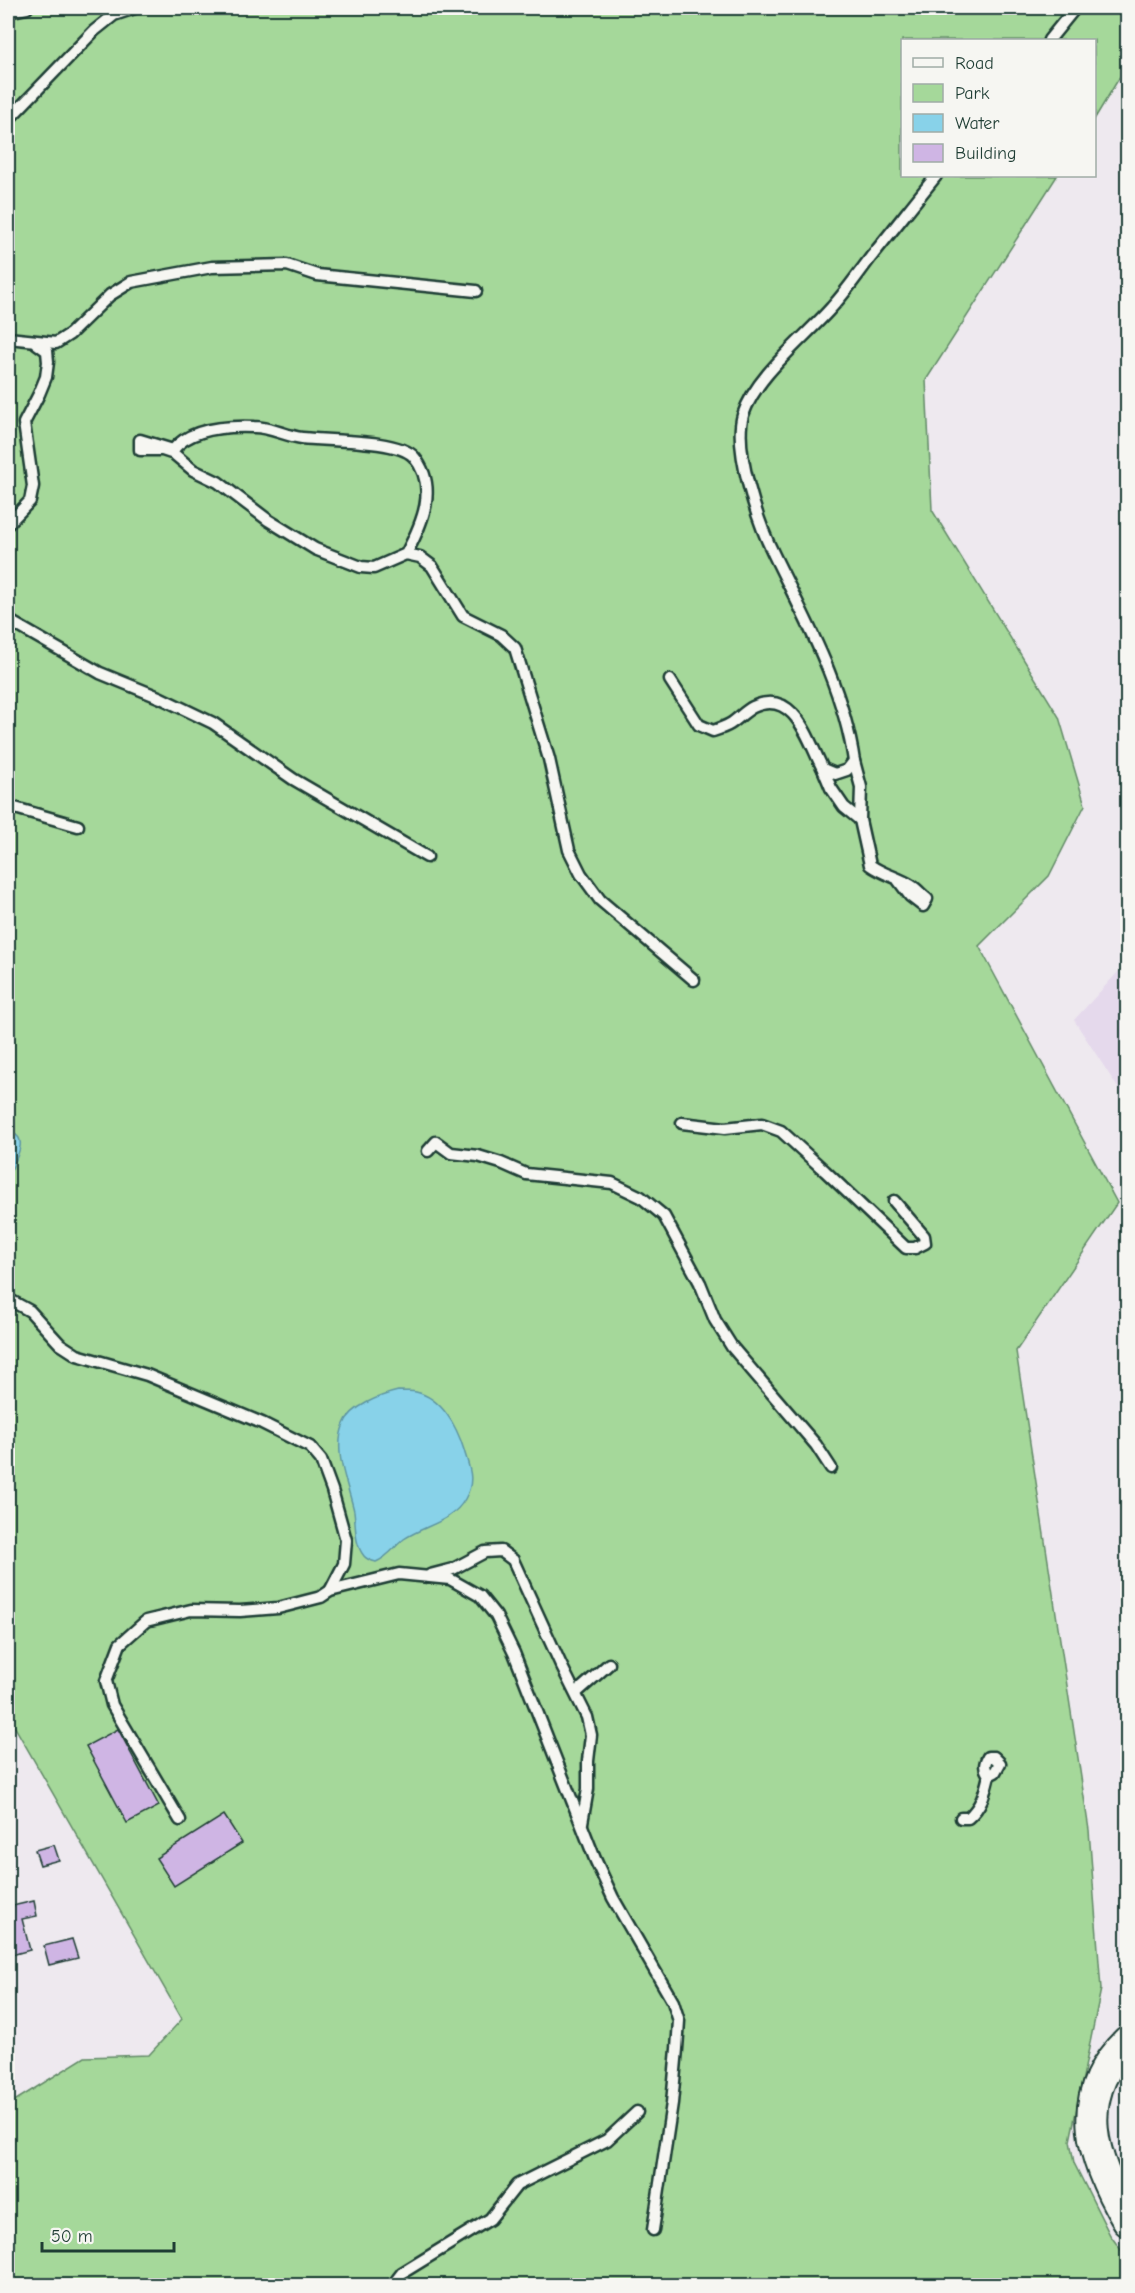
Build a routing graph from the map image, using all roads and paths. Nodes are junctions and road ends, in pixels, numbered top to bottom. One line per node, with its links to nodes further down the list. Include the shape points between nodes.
1 (27, 8): 4 (lane)
2 (135, 8): 6 (lane, via 114,15 94,31)
3 (1075, 8): 5 (lane)
4 (8, 12)
5 (1050, 39)
6 (8, 120)
7 (935, 177): 17 (lane, via 833,306 771,370 742,417 742,439 755,511 839,695)
8 (476, 291): 11 (lane, via 317,275 287,265 212,267 131,282 110,295)
9 (8, 338): 10 (lane)
10 (33, 341): 11 (lane); 12 (lane, via 47,351)
11 (56, 343): 12 (lane)
12 (48, 362): 13 (lane, via 39,394 24,423 33,486 30,501)
13 (8, 524)
14 (406, 554): 14 (lane, via 374,568 361,567 315,549 174,454 140,450 140,440 172,450 178,442 201,432 256,427 301,438 388,445 412,455 426,476 427,500); 24 (lane, via 420,557 432,566 463,616 501,635 515,648 549,759 569,850 581,874 600,900)
15 (8, 620): 22 (lane, via 100,673 213,723 293,779)
16 (670, 680): 18 (lane, via 699,725 713,732 754,707 774,703 787,708 801,721)
17 (854, 761): 18 (lane, via 847,770 835,774); 20 (lane, via 861,787)
18 (823, 769): 20 (lane, via 844,807)
19 (8, 806): 21 (lane)
20 (860, 820): 23 (lane, via 870,865)
21 (78, 826)
22 (427, 857)
23 (898, 880)
24 (694, 980)
25 (682, 1123): 27 (lane, via 725,1128 762,1124 781,1131 906,1248 925,1243 924,1236)
26 (428, 1151): 29 (lane, via 436,1142 451,1153 478,1156 526,1174 612,1183 641,1197 664,1216 732,1347)
27 (894, 1201)
28 (8, 1299): 31 (lane, via 30,1311 60,1344 77,1354 147,1375 310,1447 321,1460 346,1539 344,1564)
29 (831, 1468)
30 (427, 1576): 31 (lane, via 399,1574); 33 (lane, via 453,1569 485,1552 501,1551 513,1560); 37 (lane, via 450,1579 480,1596 496,1616)
31 (330, 1591): 36 (lane, via 278,1608 191,1610 146,1622 120,1644 106,1681 111,1704)
32 (609, 1664): 33 (lane)
33 (576, 1693): 37 (lane, via 591,1735)
34 (989, 1775): 35 (lane, via 985,1796 976,1811)
35 (961, 1818)
36 (180, 1820)
37 (582, 1826): 41 (lane, via 614,1898 673,2002 679,2021 672,2103)
38 (1128, 2041): 40 (street, via 1102,2071 1094,2095 1092,2127 1108,2186)
39 (637, 2112): 42 (lane, via 607,2140 517,2185 490,2218 402,2273)
40 (1128, 2221)
41 (653, 2230)
42 (392, 2286)

